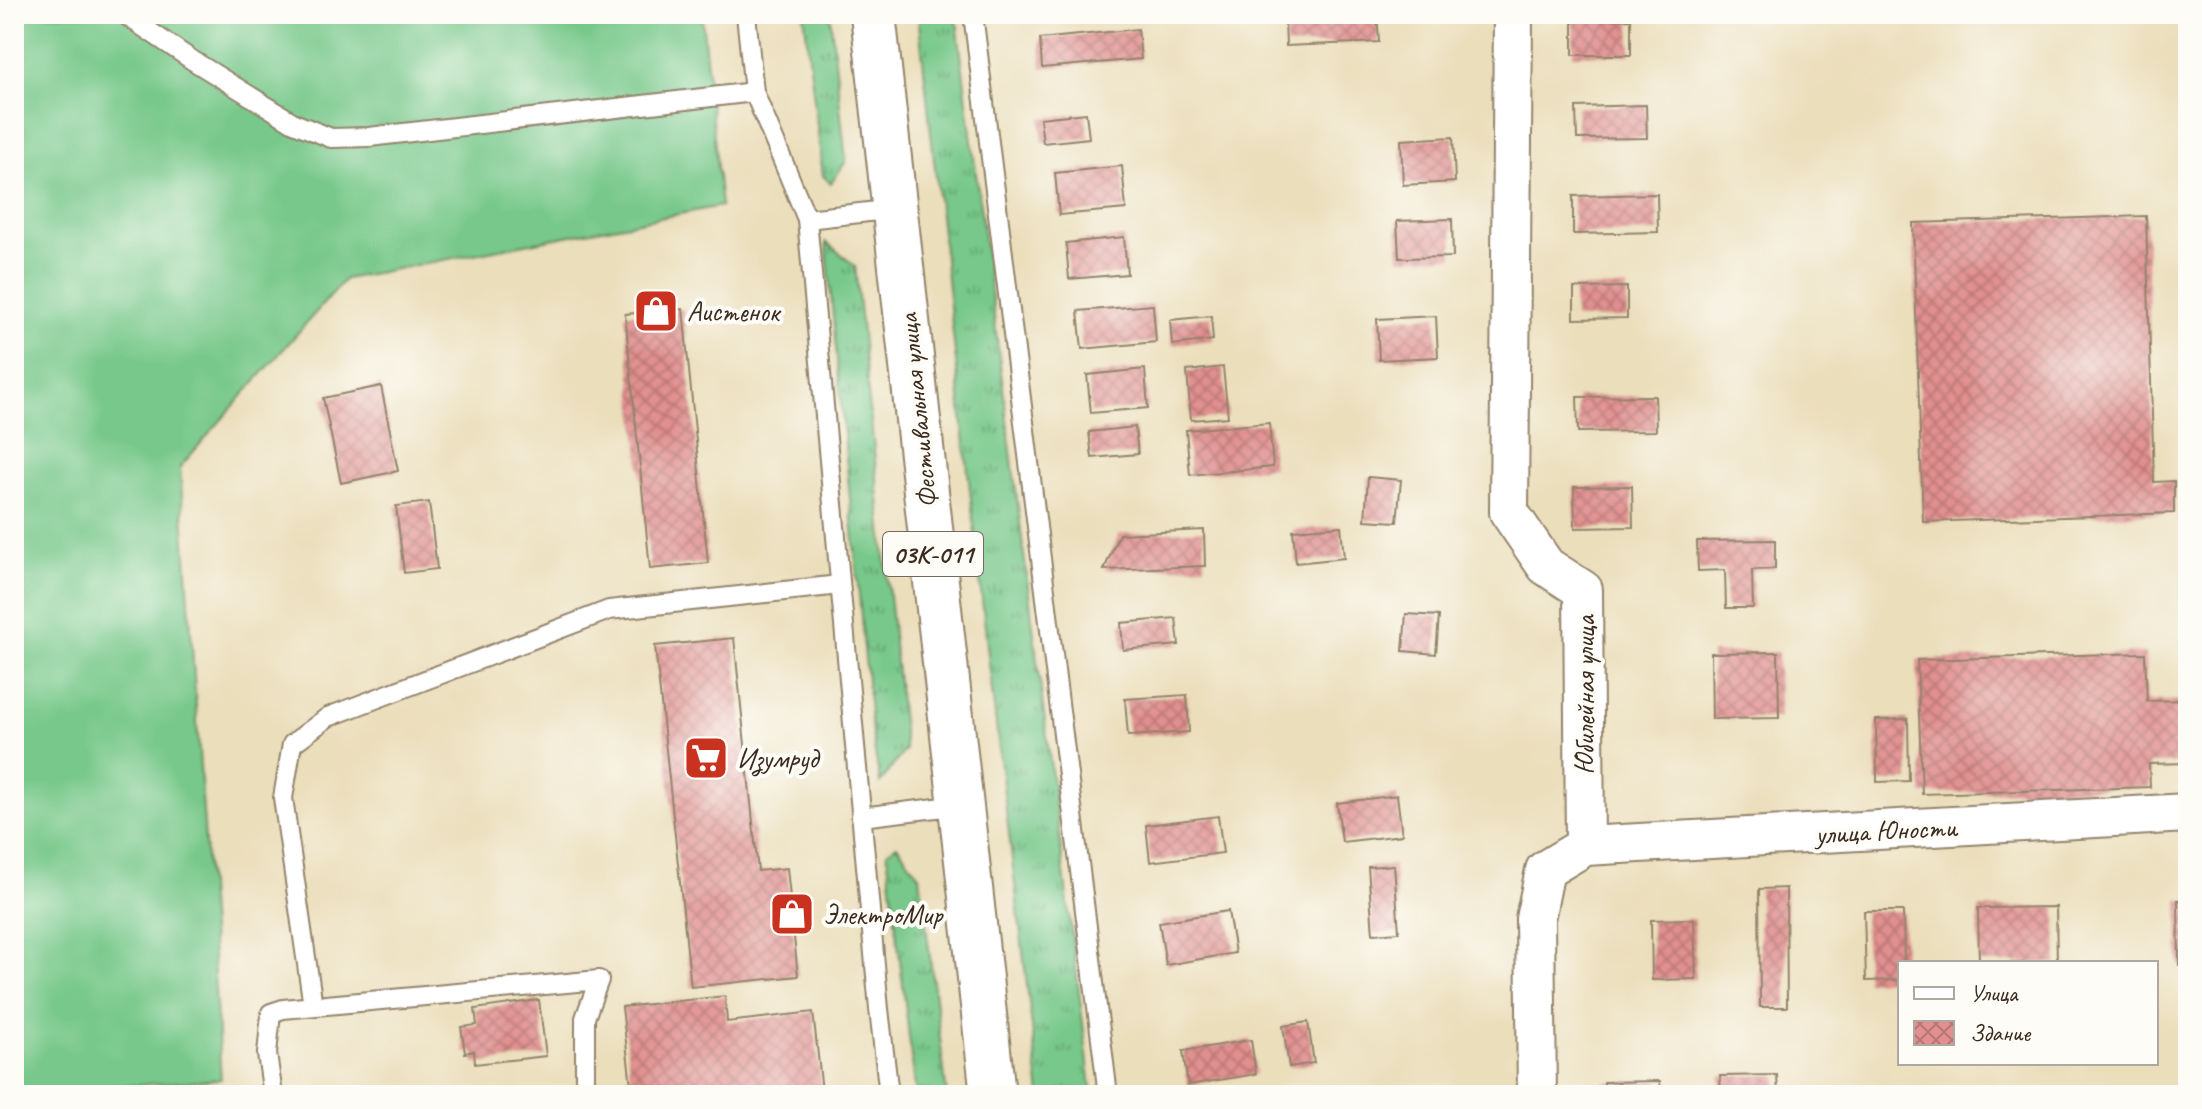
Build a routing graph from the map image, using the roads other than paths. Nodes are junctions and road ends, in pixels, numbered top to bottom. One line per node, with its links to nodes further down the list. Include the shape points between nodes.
1 (124, 14): 6 (lane, via 294,123 331,138)
2 (746, 14): 6 (lane)
3 (873, 14): 7 (main road, Фестивальная улица / 03К-011)
4 (973, 14): 19 (lane)
5 (1513, 14): 13 (street, Юбилейная улица, via 1509,512 1546,566 1583,590)
6 (754, 92): 8 (lane)
7 (895, 209): 8 (lane); 10 (main road, Фестивальная улица / 03К-011)
8 (807, 219): 9 (lane)
9 (840, 585): 12 (lane); 14 (lane, via 609,610 328,717 292,744 283,798)
10 (961, 805): 12 (lane); 18 (main road, Фестивальная улица / 03К-011)
11 (2188, 813): 13 (street, улица Юности)
12 (861, 817): 17 (lane)
13 (1585, 846): 20 (street, via 1545,870 1535,919)
14 (313, 1006): 15 (lane, via 271,1013 267,1054); 16 (lane, via 599,980 585,1018)
15 (273, 1095)
16 (585, 1095)
17 (889, 1095)
18 (993, 1095)
19 (1108, 1095)
20 (1537, 1095)

